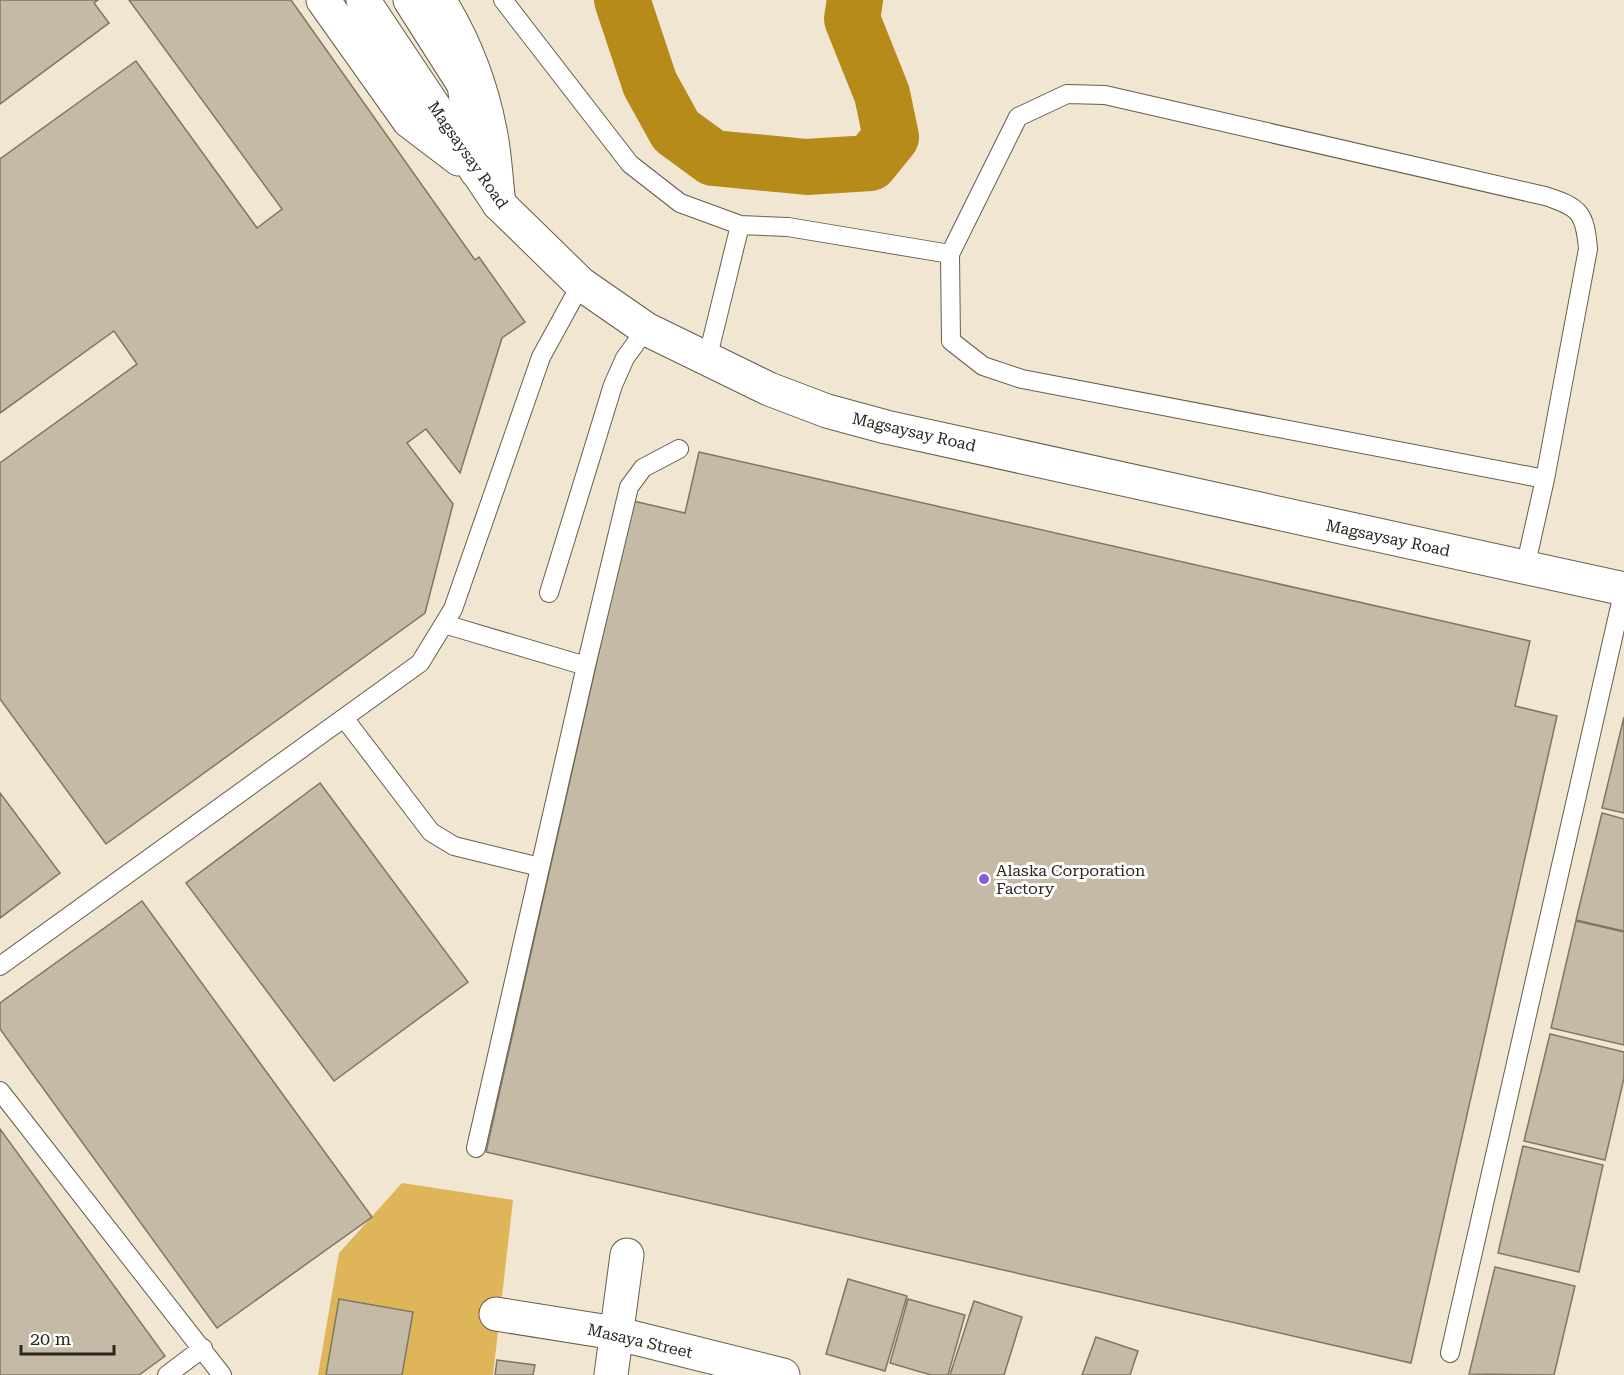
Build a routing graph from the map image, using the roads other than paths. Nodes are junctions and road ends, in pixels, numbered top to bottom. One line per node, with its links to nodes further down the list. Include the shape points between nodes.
1 (323, 0): 6 (main road, via 409,121)
2 (410, 0): 6 (main road, via 464,85)
3 (439, 0): 7 (main road, via 457,28 478,81 490,131)
4 (503, 0): 8 (lane, via 630,164 680,203)
5 (367, 6): 6 (main road, Magsaysay Road)
6 (476, 171): 7 (main road, Magsaysay Road)
7 (499, 204): 10 (main road, Magsaysay Road)
8 (740, 225): 9 (lane, via 788,227); 12 (lane)
9 (950, 254): 14 (lane, via 951,341 983,366 1022,379); 14 (lane, via 1018,117 1067,94 1105,95 1564,202 1581,214 1588,249)
10 (581, 284): 11 (main road, Magsaysay Road); 18 (lane, via 541,357 453,609)
11 (646, 329): 12 (main road, Magsaysay Road); 17 (lane, via 625,358 613,385)
12 (707, 360): 15 (main road, Magsaysay Road, via 827,411 886,427)
13 (680, 449): 19 (lane, via 643,468 629,487)
14 (1545, 478): 15 (lane)
15 (1525, 568): 16 (main road, Magsaysay Road)
16 (1624, 589): 29 (lane)
17 (549, 593)
18 (444, 624): 19 (lane); 20 (lane, via 420,663)
19 (586, 666): 21 (lane)
20 (344, 718): 21 (lane, via 431,832 454,846); 22 (lane)
21 (540, 867): 24 (lane)
22 (0, 966)
23 (0, 1091): 28 (lane)
24 (476, 1148)
25 (627, 1255): 27 (main road)
26 (496, 1314): 27 (main road, Masaya Street)
27 (615, 1333): 32 (main road); 33 (main road, Masaya Street)
28 (203, 1348): 30 (lane); 31 (lane)
29 (1450, 1353)
30 (167, 1375)
31 (222, 1375)
32 (611, 1375)
33 (783, 1375)

